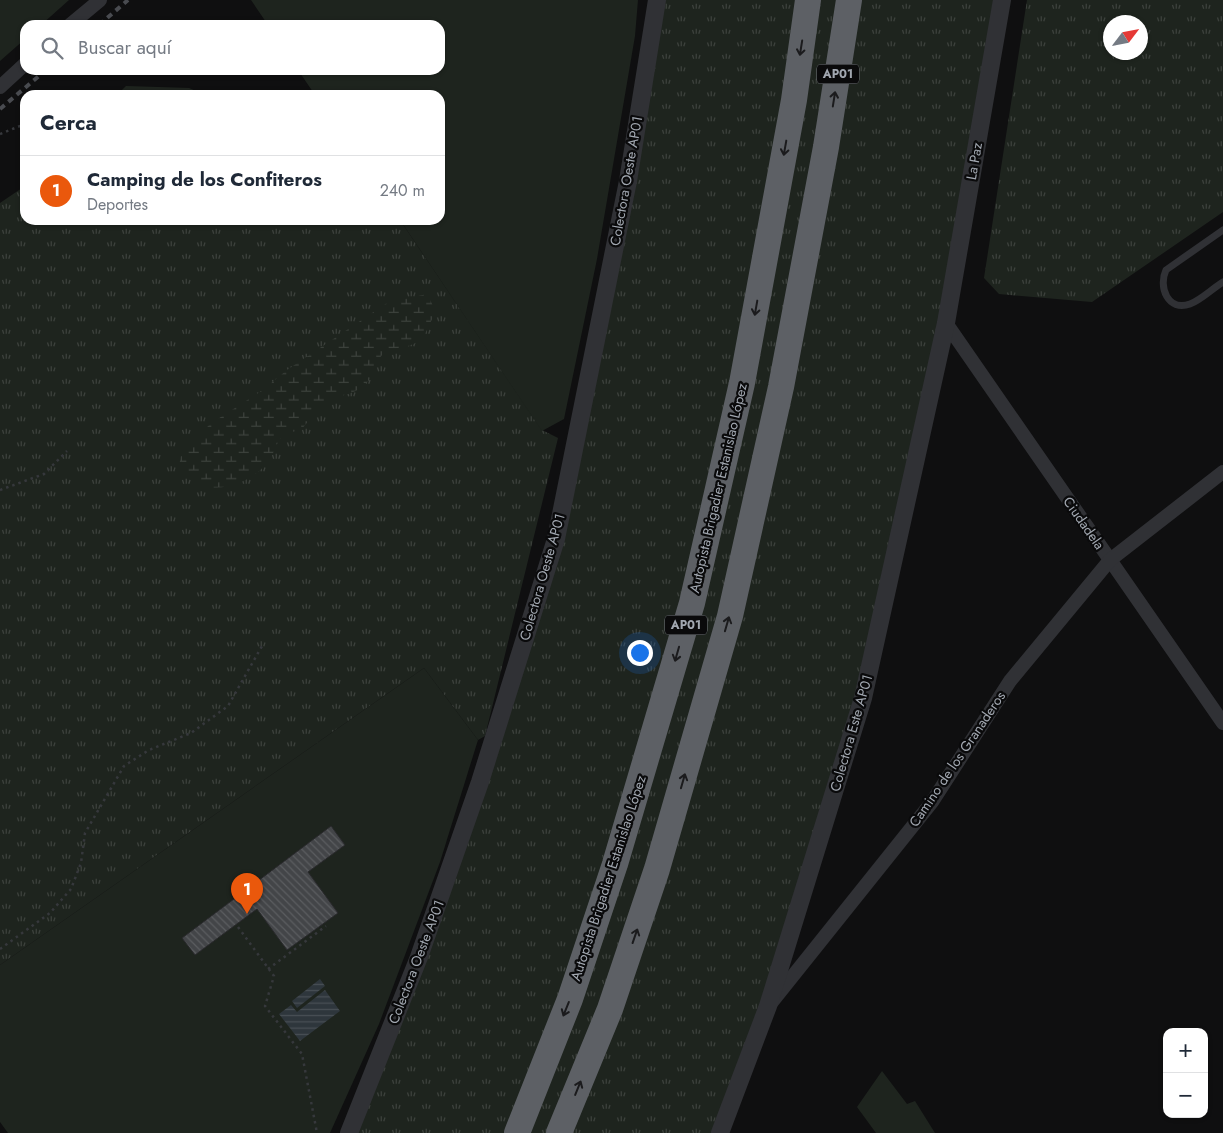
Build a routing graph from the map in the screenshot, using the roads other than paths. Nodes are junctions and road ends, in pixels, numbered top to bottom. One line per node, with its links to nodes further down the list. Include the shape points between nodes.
1 (100, 0): 6 (street)
2 (657, 0): 16 (street, Colectora Oeste AP01, via 628,182 556,539 480,782 423,948)
3 (808, 0): 17 (highway, Autopista Brigadier Estanislao López / AP01, one-way to 17, via 794,100 742,383 692,603 615,864 570,999)
4 (850, 0): 18 (highway, AP01, one-way to 4, via 610,1009 658,869 730,616 783,377)
5 (1002, 0): 11 (street, La Paz)
6 (76, 20)
7 (20, 69): 8 (street)
8 (0, 87)
9 (1223, 230): 10 (lane, via 1166,270 1162,288 1172,302 1181,305 1191,304)
10 (1223, 282)
11 (946, 323): 13 (street, Ciudadela); 15 (street, Colectora Este AP01, via 863,698)
12 (1223, 472): 13 (street, Camino de los Granaderos)
13 (1110, 560): 14 (street, Ciudadela); 15 (street, Camino de los Granaderos, via 1010,681 932,802)
14 (1223, 723)
15 (768, 1006): 19 (street, Colectora Este AP01)
16 (349, 1133)
17 (517, 1133)
18 (559, 1133)
19 (720, 1133)

